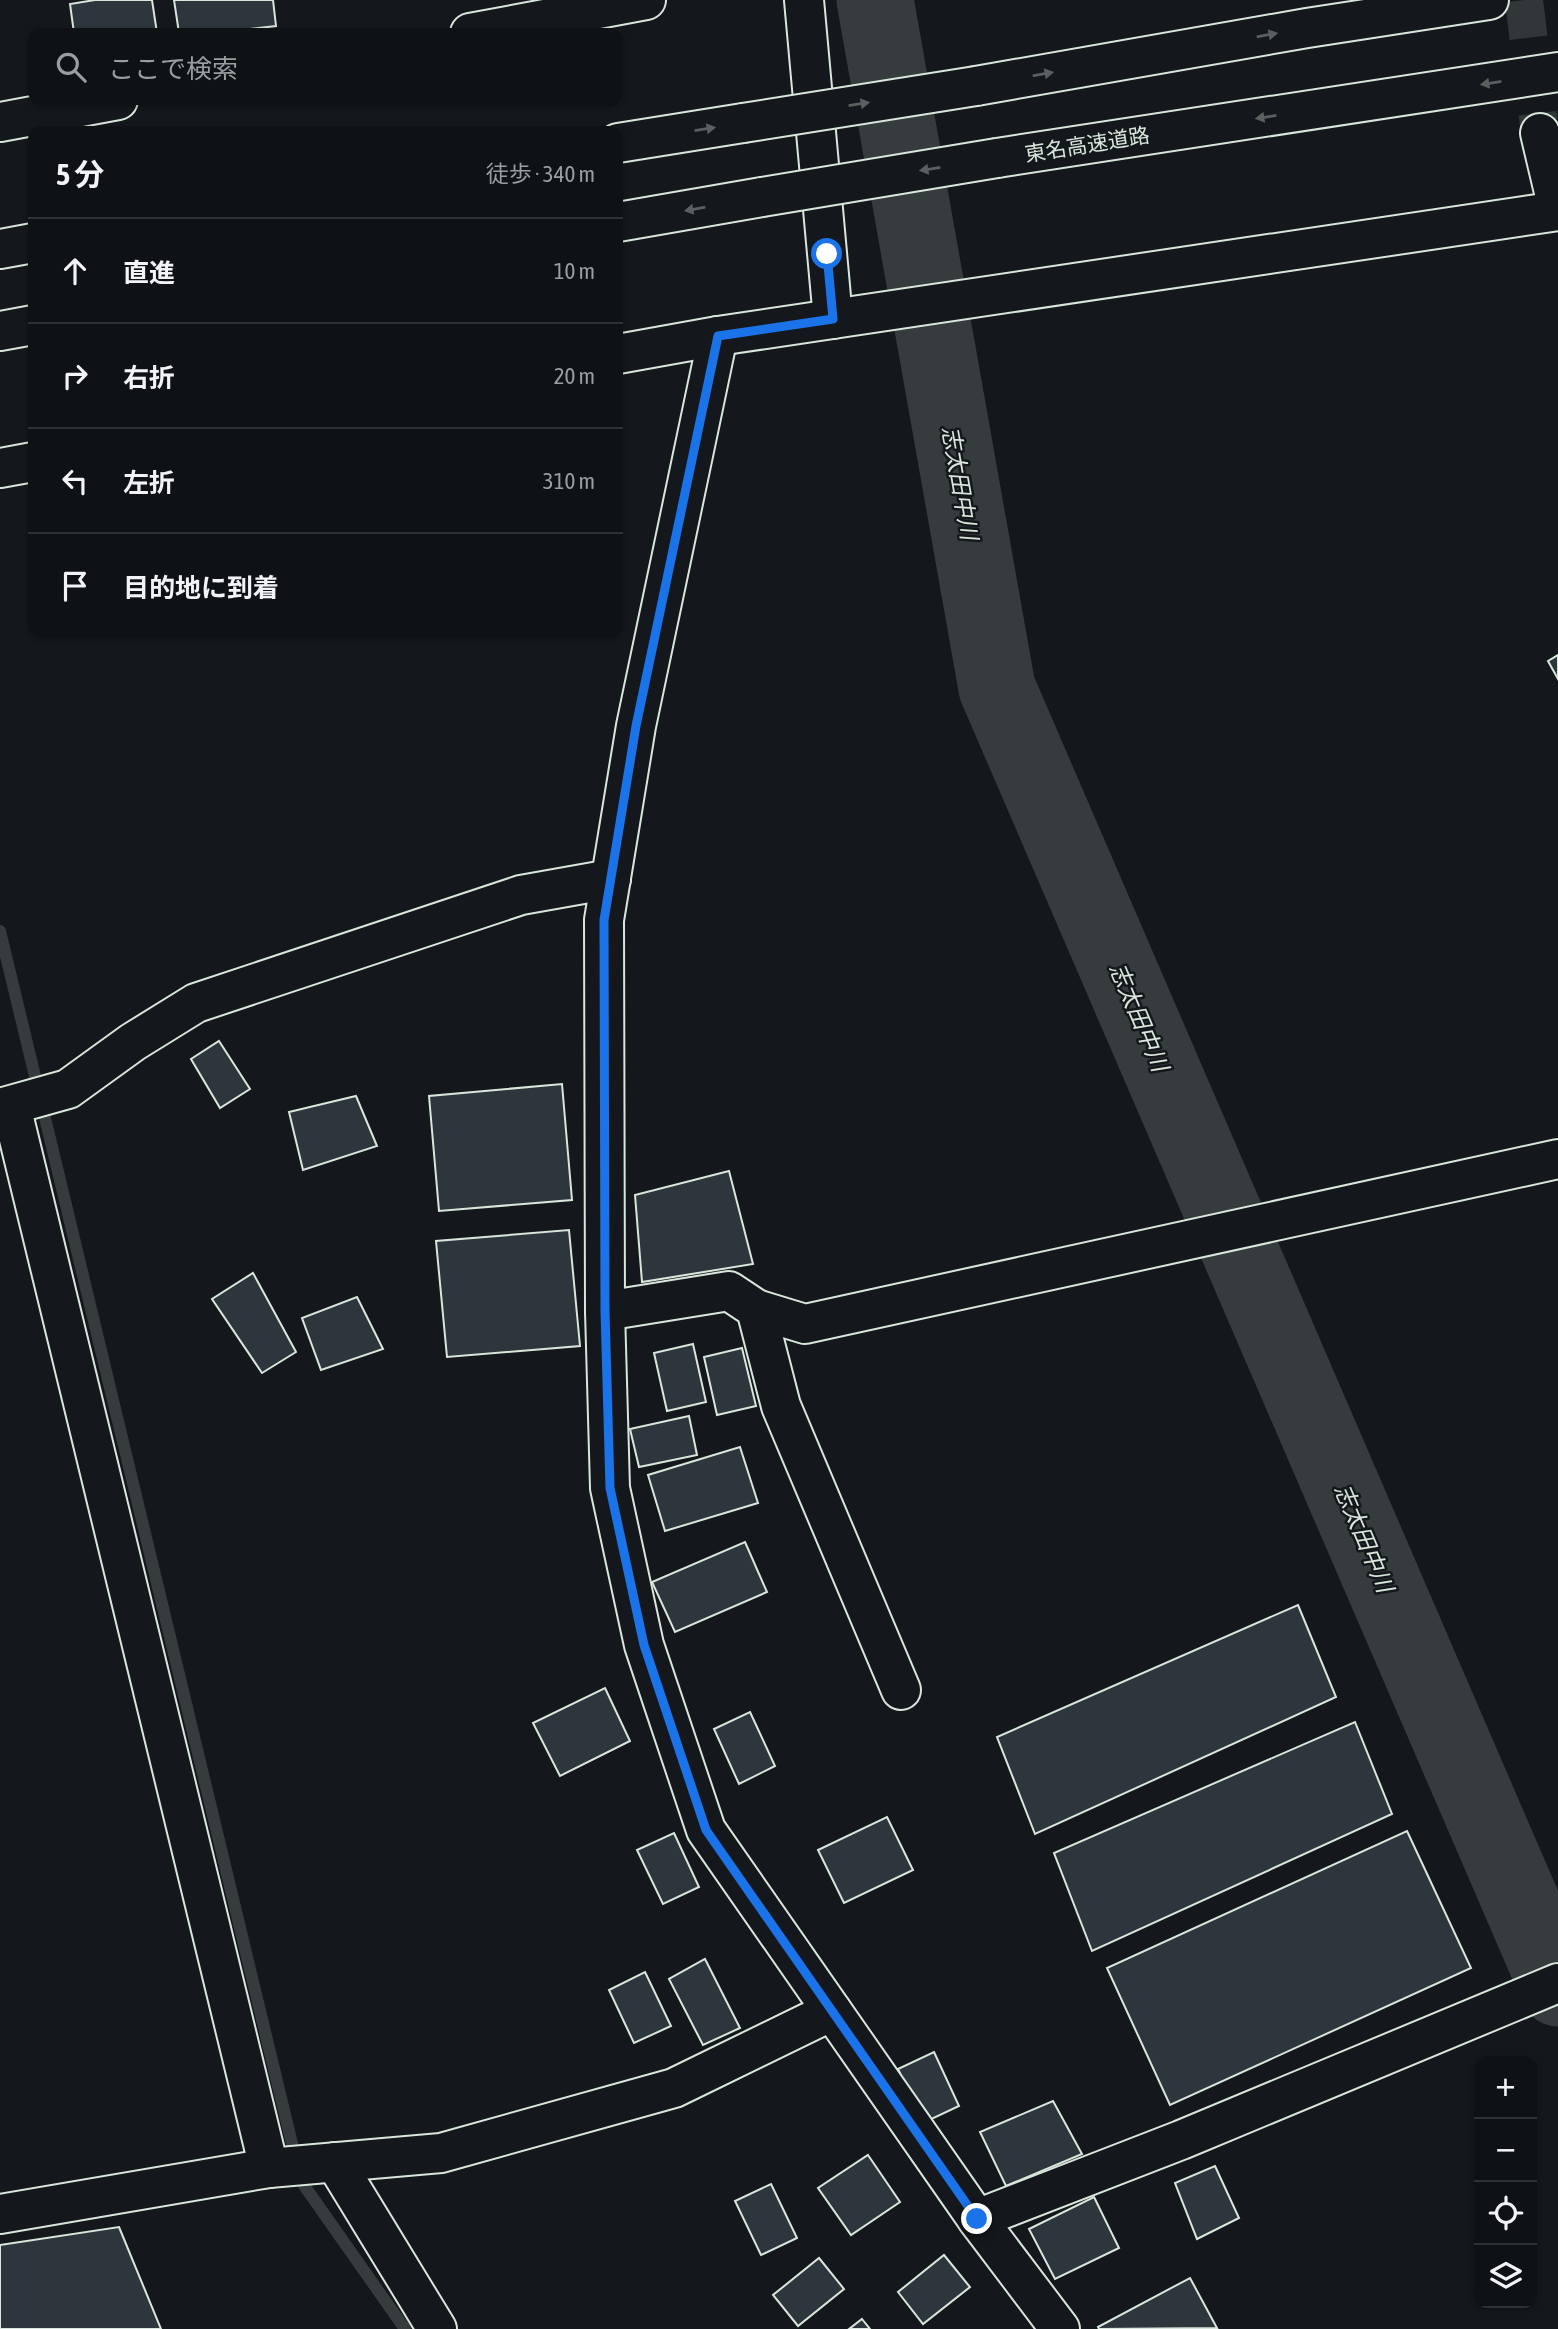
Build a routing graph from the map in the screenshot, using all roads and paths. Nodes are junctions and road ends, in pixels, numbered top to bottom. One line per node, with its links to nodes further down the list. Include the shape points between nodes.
1 (646, 0): 4 (main road)
2 (804, 0): 14 (main road)
3 (1489, 0): 9 (main road, one-way to 3, bridge)
4 (497, 28)
5 (1558, 72): 11 (main road, 東名高速道路, one-way to 11, bridge)
6 (91, 105): 7 (main road)
7 (0, 122)
8 (1540, 133): 10 (main road)
9 (623, 142)
10 (1558, 210): 14 (main road)
11 (623, 221)
12 (28, 244): 13 (main road)
13 (0, 249)
14 (833, 319): 17 (main road)
15 (28, 326): 16 (main road)
16 (0, 331)
17 (718, 336): 18 (main road); 21 (main road, via 636,726)
18 (623, 353)
19 (28, 463): 20 (main road)
20 (0, 468)
21 (611, 879): 22 (main road, via 521,895 195,1003 68,1089); 25 (main road, via 604,920)
22 (5, 1107): 30 (main road)
23 (1558, 1159): 24 (main road, via 805,1324)
24 (756, 1308): 25 (main road, via 729,1291); 26 (main road, via 781,1406)
25 (605, 1311): 28 (main road, via 610,1488 644,1645 706,1830)
26 (901, 1690)
27 (1558, 1983): 32 (main road, via 1181,2140)
28 (832, 2011): 29 (main road, via 674,2088 441,2154); 32 (main road)
29 (335, 2162): 30 (main road); 33 (main road)
30 (269, 2168): 31 (main road)
31 (0, 2214)
32 (977, 2219): 34 (main road)
33 (438, 2329)
34 (1060, 2329)

